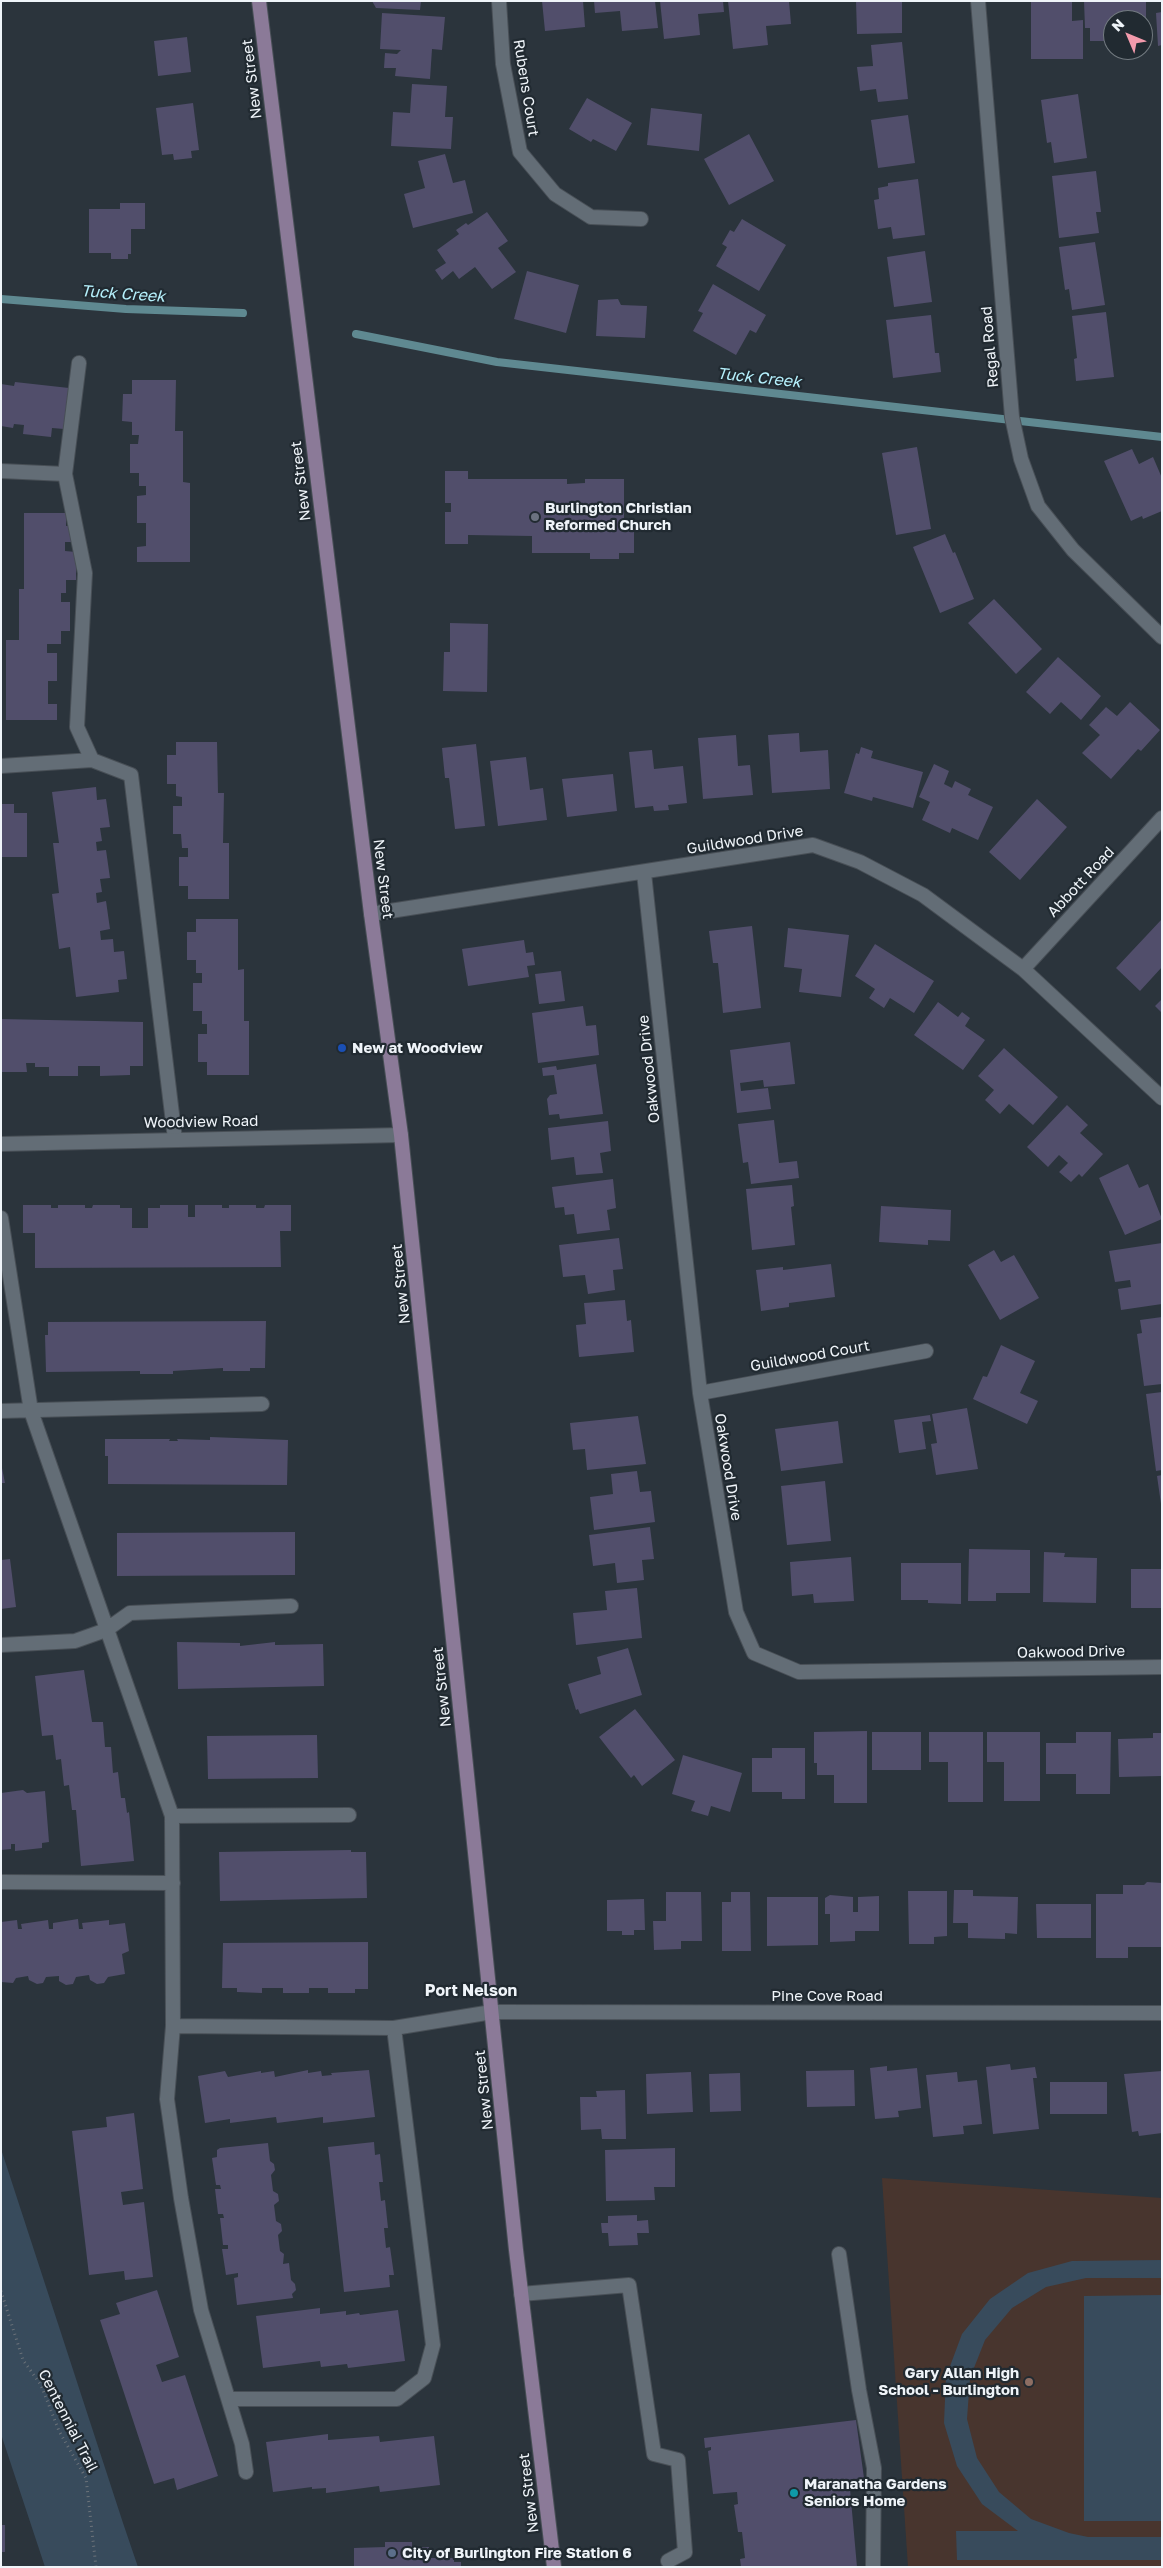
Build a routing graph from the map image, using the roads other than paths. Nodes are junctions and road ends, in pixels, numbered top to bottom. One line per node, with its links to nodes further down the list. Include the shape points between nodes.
1 (259, 1): 13 (main road, New Street)
2 (499, 1): 4 (street, Rubens Court, via 503,64 520,152 555,194 591,217)
3 (978, 1): 8 (street, Regal Road, via 1010,393 1021,459 1038,506 1073,550)
4 (641, 219)
5 (79, 363): 7 (street)
6 (1, 471): 7 (street)
7 (65, 474): 9 (street, via 86,573 77,727)
8 (1162, 637)
9 (92, 760): 10 (street); 17 (street, via 131,775)
10 (1, 766)
11 (1162, 818): 14 (street, Abbott Road)
12 (644, 873): 13 (street, Guildwood Drive); 14 (street, Guildwood Drive, via 814,845 860,862 923,896); 21 (street, Oakwood Drive)
13 (371, 914): 16 (main road, New Street)
14 (1023, 968): 15 (street, Guildwood Drive)
15 (1162, 1098)
16 (401, 1135): 17 (street, Woodview Road); 33 (main road, New Street)
17 (175, 1139): 18 (street, Woodview Road)
18 (1, 1144)
19 (1, 1218): 24 (street)
20 (926, 1351): 21 (street, Guildwood Court)
21 (700, 1393): 28 (street, Oakwood Drive, via 736,1612 754,1653 799,1672)
22 (262, 1404): 24 (street)
23 (1, 1411): 24 (street)
24 (30, 1411): 26 (street)
25 (291, 1606): 26 (street, via 130,1613)
26 (106, 1630): 27 (street, via 75,1642); 30 (street)
27 (1, 1645)
28 (1162, 1667)
29 (348, 1815): 30 (street)
30 (172, 1816): 32 (street)
31 (1, 1882): 32 (street)
32 (173, 1883): 35 (street)
33 (492, 2012): 34 (street, Pine Cove Road); 36 (street, Pine Cove Road); 38 (main road, New Street)
34 (1162, 2013)
35 (174, 2026): 36 (street, Pine Cove Road); 39 (street, via 167,2099 181,2198 202,2310)
36 (394, 2028): 39 (street, via 433,2345 424,2378 397,2399)
37 (839, 2254): 43 (street, via 874,2468)
38 (522, 2294): 41 (street, via 629,2285 654,2454 678,2460 685,2552); 42 (main road, New Street)
39 (229, 2400): 40 (street, via 242,2444)
40 (246, 2472)
41 (668, 2561)
42 (554, 2567)
43 (873, 2567)

